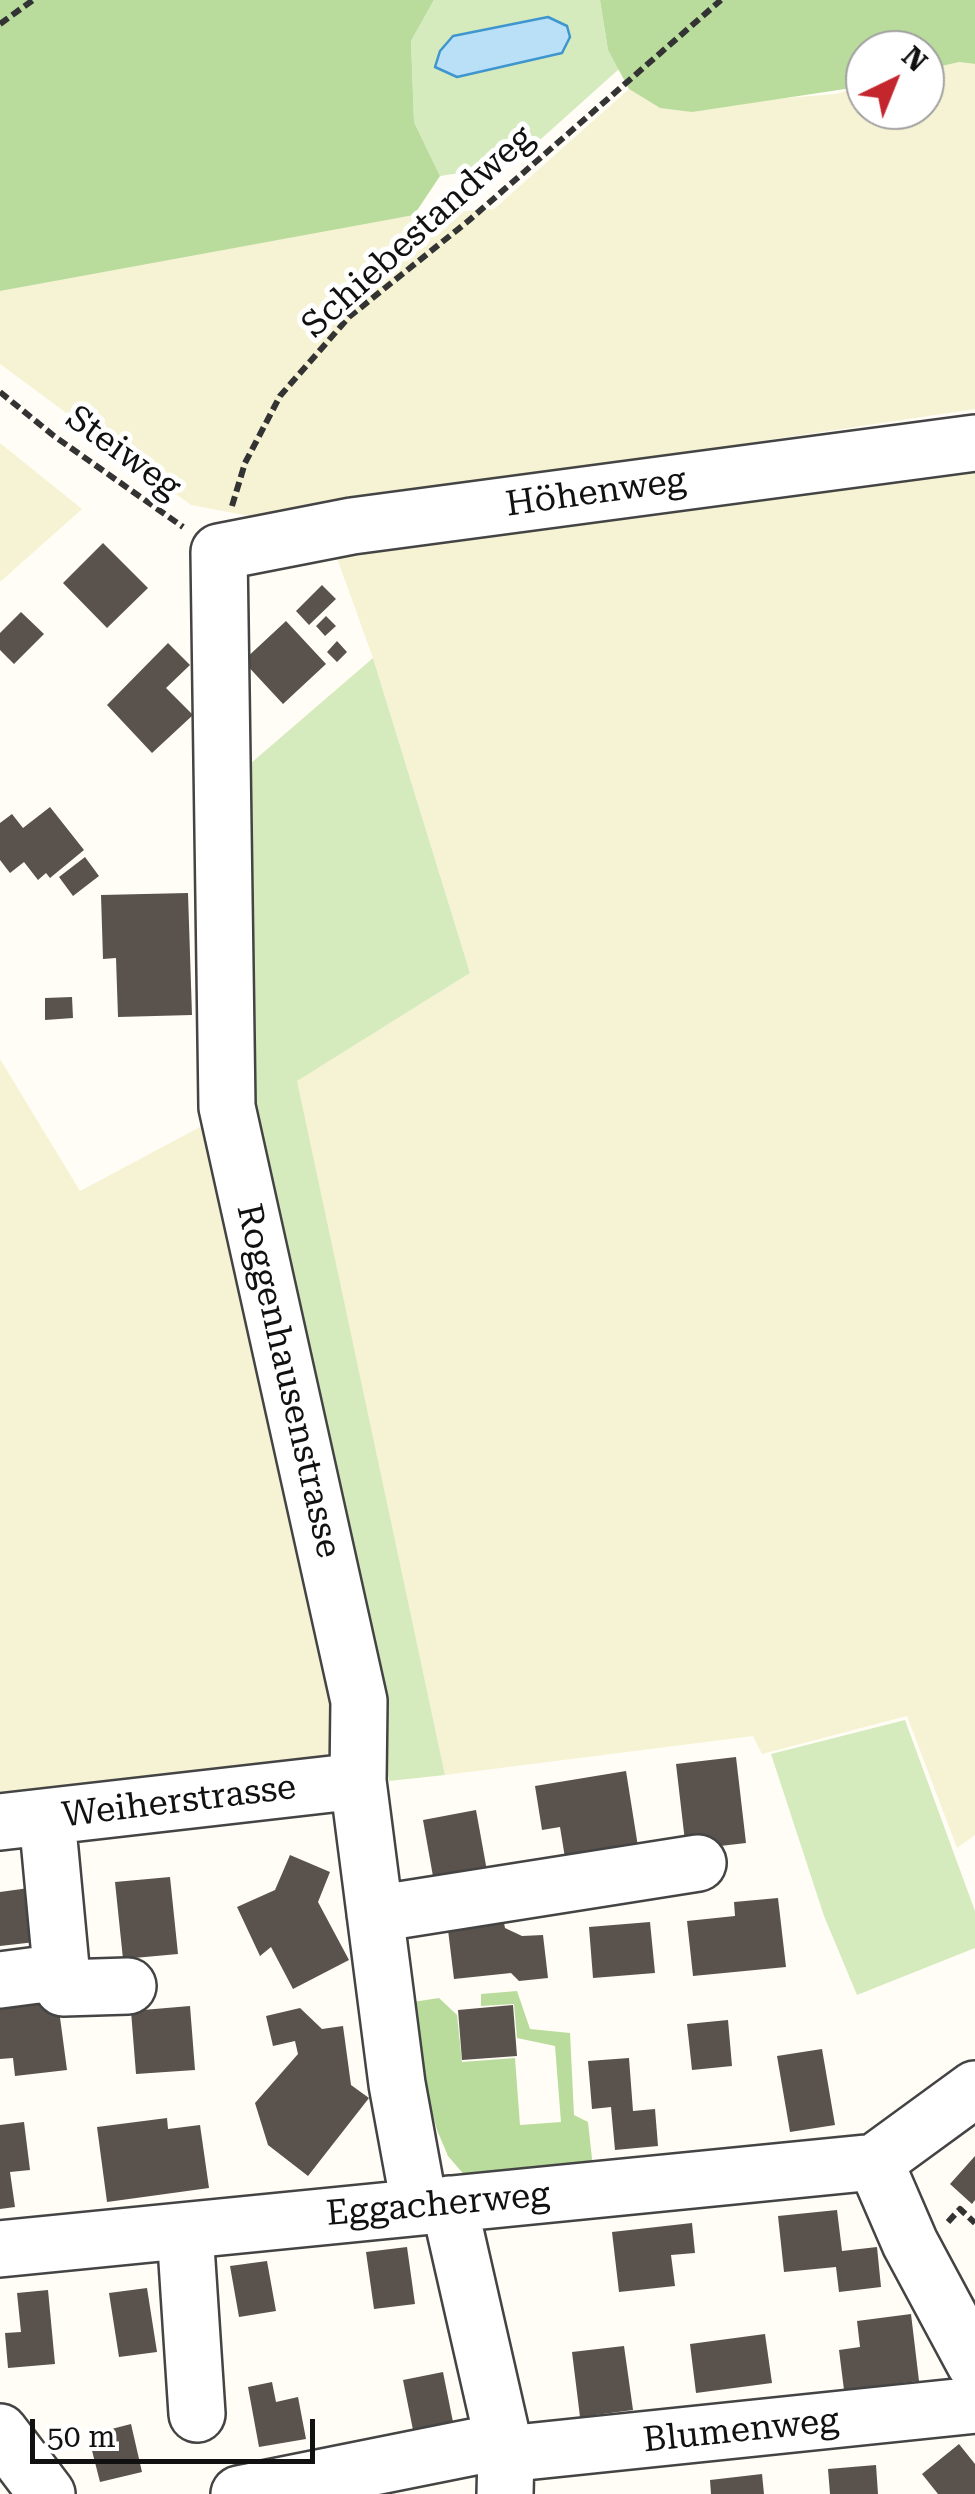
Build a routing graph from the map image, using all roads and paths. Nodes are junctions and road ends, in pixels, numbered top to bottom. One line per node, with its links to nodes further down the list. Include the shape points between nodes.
1 (33, 0): 3 (path)
2 (721, 0): 6 (path, Schiebestandweg, via 349,317 280,396 244,464)
3 (0, 24)
4 (0, 392): 6 (path, Steiweg)
5 (975, 443): 6 (street, Höhenweg, via 352,526)
6 (219, 552): 7 (street, Roggenhausenstrasse, via 227,1107 360,1701)
7 (358, 1781): 8 (street, Weiherstrasse); 10 (street, Roggenhausenstrasse)
8 (24, 1820): 11 (street)
9 (698, 1863): 10 (street)
10 (375, 1914): 16 (street, Roggenhausenstrasse, via 397,2084)
11 (61, 1972): 12 (street); 13 (street, via 63,1988)
12 (0, 1980)
13 (128, 1986)
14 (975, 2089): 15 (street)
15 (876, 2162): 16 (street, Eggacherweg); 19 (street, via 910,2243)
16 (434, 2204): 17 (street, Eggacherweg); 23 (street, Roggenhausenstrasse)
17 (185, 2231): 18 (street, Eggacherweg); 21 (street)
18 (0, 2249)
19 (975, 2364)
20 (975, 2405): 23 (street, Blumenweg)
21 (197, 2414)
22 (0, 2432): 24 (street)
23 (505, 2463): 25 (street, Blumenweg)
24 (46, 2494)
25 (239, 2494)

